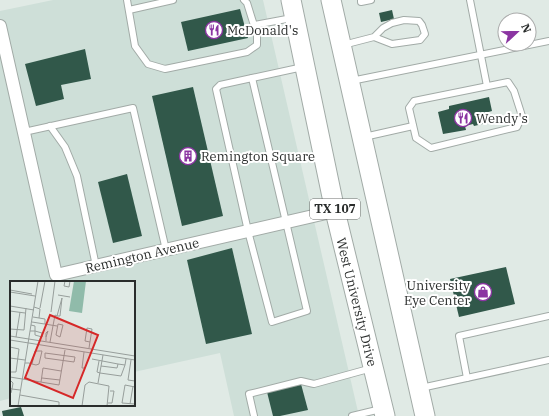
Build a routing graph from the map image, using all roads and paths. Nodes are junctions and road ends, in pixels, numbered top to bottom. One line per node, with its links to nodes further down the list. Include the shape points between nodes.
1 (127, 0): 9 (lane)
2 (173, 0): 9 (lane)
3 (244, 0): 10 (lane, via 248,3)
4 (331, 0): 14 (main road, TX 107)
5 (361, 0): 6 (lane)
6 (371, 0)
7 (470, 0): 15 (lane)
8 (293, 9): 10 (lane); 16 (main road, West University Drive / TX 107)
9 (128, 10): 10 (lane, via 135,46 148,64 165,69 247,52 257,45)
10 (254, 25)
11 (0, 26): 22 (street, Remington Avenue)
12 (374, 38): 12 (lane, via 383,28 404,20 419,21 425,34 420,40 392,44); 14 (lane)
13 (549, 41): 15 (lane)
14 (342, 46): 18 (main road, TX 107)
15 (482, 55): 18 (lane); 19 (lane)
16 (305, 67): 17 (lane); 24 (main road, West University Drive / TX 107)
17 (252, 78): 25 (lane); 26 (lane, via 220,85 216,89)
18 (350, 81): 23 (main road, TX 107)
19 (487, 86): 21 (lane, via 414,101 409,108); 21 (lane, via 508,82 514,91 522,116 517,127 431,148 416,138)
20 (50, 126): 22 (lane); 27 (lane, via 133,108); 28 (lane, via 65,148 77,176)
21 (413, 126): 23 (lane)
22 (24, 132): 28 (street, Remington Avenue, via 56,275)
23 (362, 138): 33 (main road, TX 107)
24 (335, 211): 25 (street, Remington Avenue); 31 (main road, West University Drive / TX 107)
25 (286, 222): 26 (street, Remington Avenue); 26 (lane, via 307,311 272,322)
26 (248, 231): 27 (street, Remington Avenue)
27 (166, 250): 28 (street, Remington Avenue)
28 (96, 266)
29 (549, 316): 32 (lane, via 459,336)
30 (549, 360): 32 (lane)
31 (373, 368): 34 (main road, West University Drive / TX 107); 35 (lane, via 314,384 301,381 249,394)
32 (467, 378): 33 (lane)
33 (419, 389): 37 (main road, TX 107)
34 (384, 412): 36 (lane)
35 (254, 416)
36 (352, 416)
37 (426, 416)

